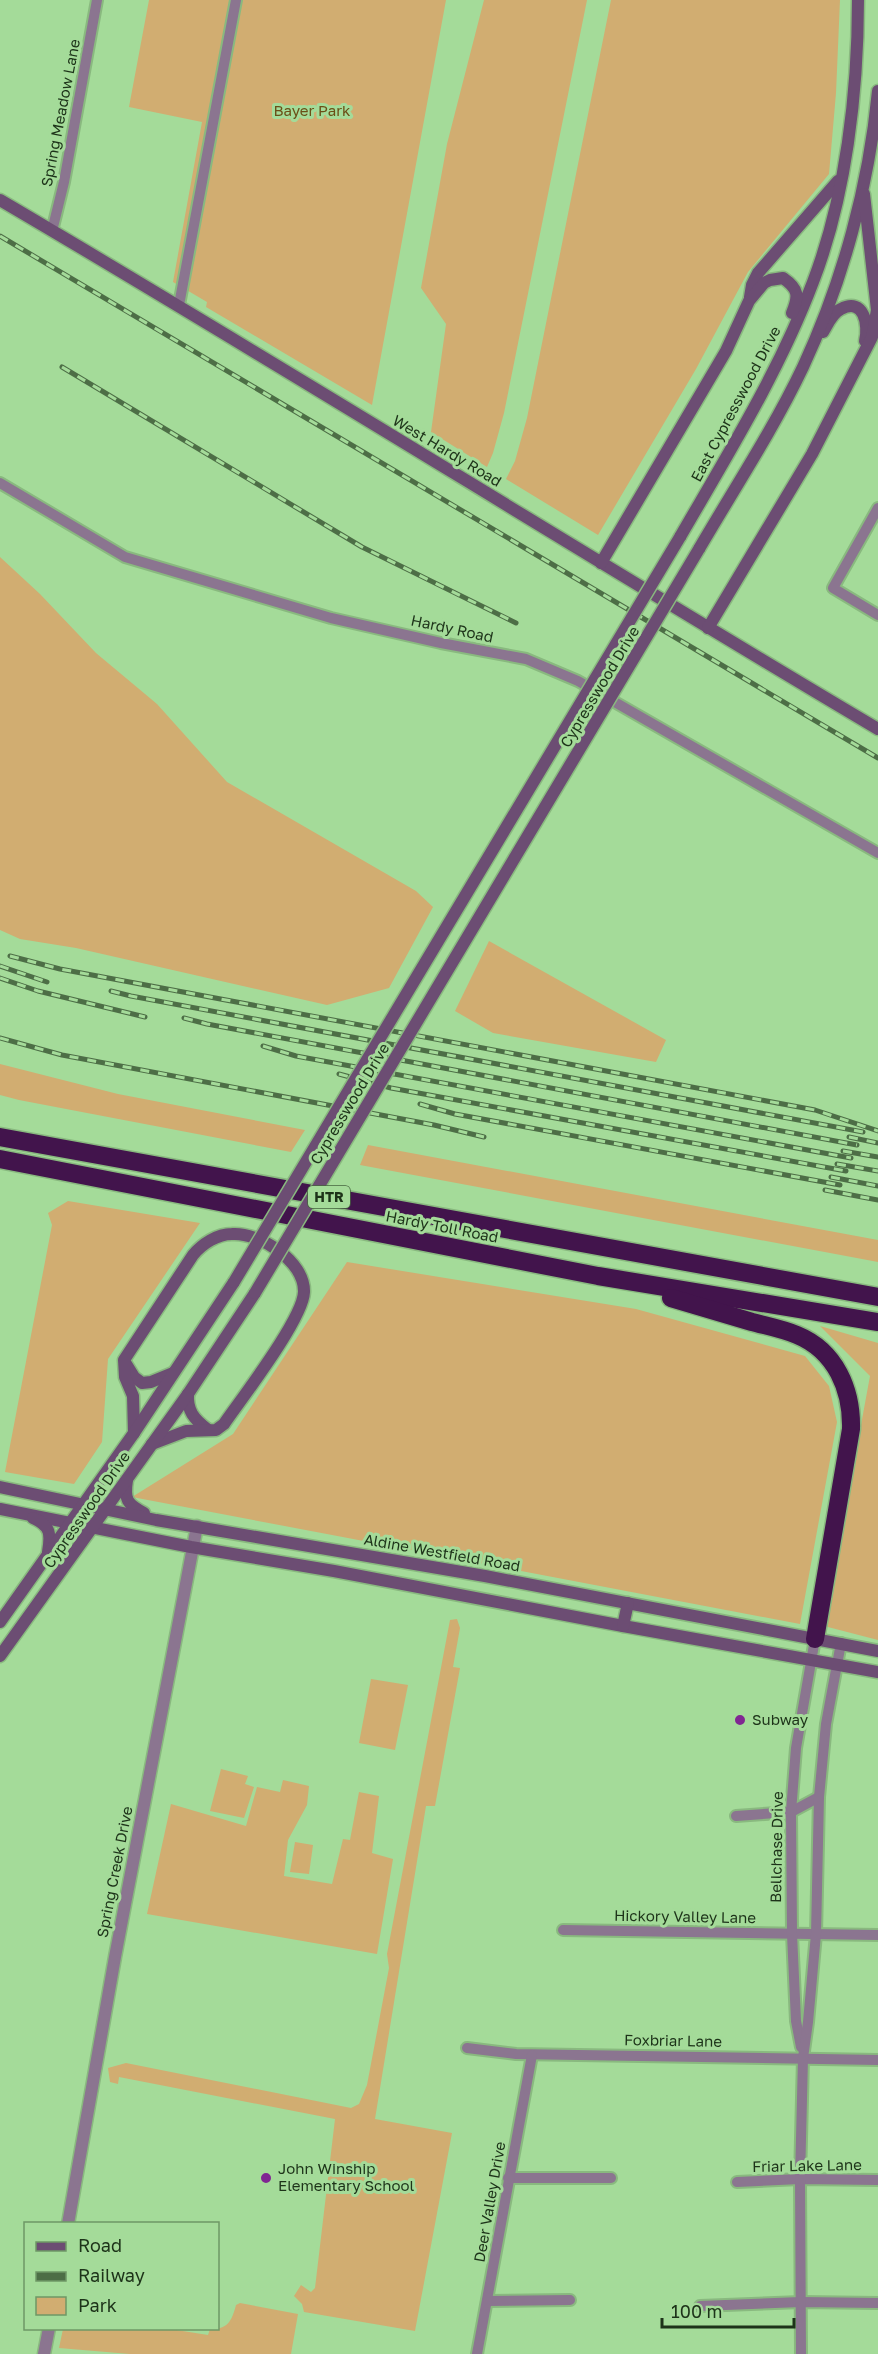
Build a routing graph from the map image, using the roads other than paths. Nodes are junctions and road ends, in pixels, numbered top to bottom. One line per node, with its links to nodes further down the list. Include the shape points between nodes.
1 (98, 0): 10 (street, Spring Meadow Lane)
2 (236, 0): 12 (street)
3 (858, 0): 5 (main road, East Cypresswood Drive, via 858,49)
4 (878, 91): 6 (main road)
5 (847, 148): 6 (main road); 7 (main road, East Cypresswood Drive)
6 (869, 153): 8 (main road)
7 (842, 173): 11 (main road, via 832,190 758,273); 15 (main road, East Cypresswood Drive, via 814,281)
8 (864, 182): 13 (main road, via 877,310 872,338); 14 (main road, via 834,290)
9 (0, 200): 10 (main road, West Hardy Road)
10 (52, 231): 12 (main road, West Hardy Road)
11 (749, 301): 15 (main road, via 764,284 783,278 791,284 798,299); 19 (main road, via 726,351)
12 (179, 305): 19 (main road, West Hardy Road)
13 (858, 365): 14 (main road, via 866,320 860,310 846,307 834,315); 21 (main road, via 812,454)
14 (803, 366): 31 (main road, Cypresswood Drive, bridge, via 699,549 255,1293)
15 (760, 398): 18 (main road, East Cypresswood Drive)
16 (0, 483): 23 (street, Hardy Road, via 125,557 331,618 526,659 578,681)
17 (878, 508): 20 (street, via 833,588)
18 (681, 537): 30 (main road, Cypresswood Drive, bridge, via 234,1282)
19 (601, 563): 21 (main road, West Hardy Road)
20 (878, 615)
21 (708, 628): 22 (main road, West Hardy Road)
22 (878, 729)
23 (878, 853)
24 (0, 1137): 27 (highway, Hardy Toll Road / HTR)
25 (0, 1159): 26 (highway, Hardy Toll Road / HTR)
26 (598, 1276): 28 (highway, Hardy Toll Road / HTR); 54 (highway, via 797,1335 825,1354 840,1375 850,1399 851,1429)
27 (878, 1297)
28 (878, 1322)
29 (124, 1360): 30 (main road, via 142,1383); 32 (main road, via 193,1255 207,1242 228,1234 242,1234 287,1257 304,1290 297,1317 224,1424 216,1430); 33 (main road, via 125,1377 133,1396)
30 (174, 1372): 33 (main road, Cypresswood Drive)
31 (188, 1394): 32 (main road, via 192,1415); 34 (main road, Cypresswood Drive)
32 (207, 1429): 34 (main road, via 186,1431)
33 (134, 1433): 37 (main road, Cypresswood Drive)
34 (152, 1444): 35 (main road, Cypresswood Drive)
35 (128, 1477): 39 (main road, Cypresswood Drive); 41 (main road, via 125,1491 131,1506)
36 (0, 1486): 37 (main road, Aldine Westfield Road)
37 (84, 1504): 39 (main road, Aldine Westfield Road); 42 (main road, Cypresswood Drive)
38 (0, 1509): 40 (main road)
39 (105, 1509): 41 (main road, Aldine Westfield Road); 43 (main road, Cypresswood Drive)
40 (19, 1511): 42 (main road); 47 (main road, via 43,1522 50,1532)
41 (156, 1520): 44 (main road, Aldine Westfield Road)
42 (71, 1522): 43 (main road); 47 (main road, Cypresswood Drive)
43 (92, 1526): 45 (main road); 57 (main road, Cypresswood Drive)
44 (197, 1526): 45 (street, Spring Creek Drive); 46 (main road, Aldine Westfield Road)
45 (192, 1547): 48 (main road); 77 (street, Spring Creek Drive)
46 (340, 1550): 48 (main road); 49 (main road, Aldine Westfield Road)
47 (48, 1555): 52 (main road, Cypresswood Drive)
48 (334, 1571): 50 (main road)
49 (485, 1576): 50 (main road); 51 (main road, Aldine Westfield Road)
50 (480, 1599): 53 (main road)
51 (628, 1603): 53 (main road); 54 (main road, Aldine Westfield Road)
52 (0, 1622)
53 (623, 1626): 58 (main road)
54 (815, 1639): 55 (main road, Aldine Westfield Road); 58 (street, Bellchase Drive)
55 (841, 1643): 56 (main road, Aldine Westfield Road); 59 (street, Bellchase Drive)
56 (878, 1651)
57 (0, 1656)
58 (811, 1659): 59 (main road); 62 (street, Bellchase Drive, via 796,1748)
59 (837, 1664): 60 (main road); 61 (street, Bellchase Drive, via 825,1724)
60 (878, 1672)
61 (819, 1797): 62 (street); 66 (street, Bellchase Drive)
62 (791, 1812): 63 (street); 65 (street, Bellchase Drive)
63 (736, 1816)
64 (563, 1930): 65 (street, Hickory Valley Lane)
65 (792, 1934): 66 (street, Hickory Valley Lane); 70 (street, Bellchase Drive, via 796,2021)
66 (816, 1934): 67 (street, Hickory Valley Lane); 70 (street, Bellchase Drive)
67 (878, 1935)
68 (467, 2048): 69 (street, Foxbriar Lane)
69 (532, 2055): 70 (street, Foxbriar Lane); 72 (street, Deer Valley Drive)
70 (803, 2058): 71 (street, Foxbriar Lane); 74 (street, Bellchase Drive)
71 (878, 2060)
72 (508, 2178): 73 (street); 79 (street, Deer Valley Drive)
73 (611, 2178)
74 (800, 2179): 75 (street, Friar Lake Lane); 76 (street, Friar Lake Lane); 80 (street, Bellchase Drive)
75 (878, 2180)
76 (737, 2182)
77 (68, 2222)
78 (570, 2300): 79 (street)
79 (487, 2301): 85 (street, Deer Valley Drive)
80 (801, 2302): 81 (street); 82 (street); 86 (street, Bellchase Drive)
81 (878, 2303)
82 (700, 2306)
83 (49, 2330): 84 (street)
84 (44, 2354)
85 (477, 2354)
86 (801, 2354)

